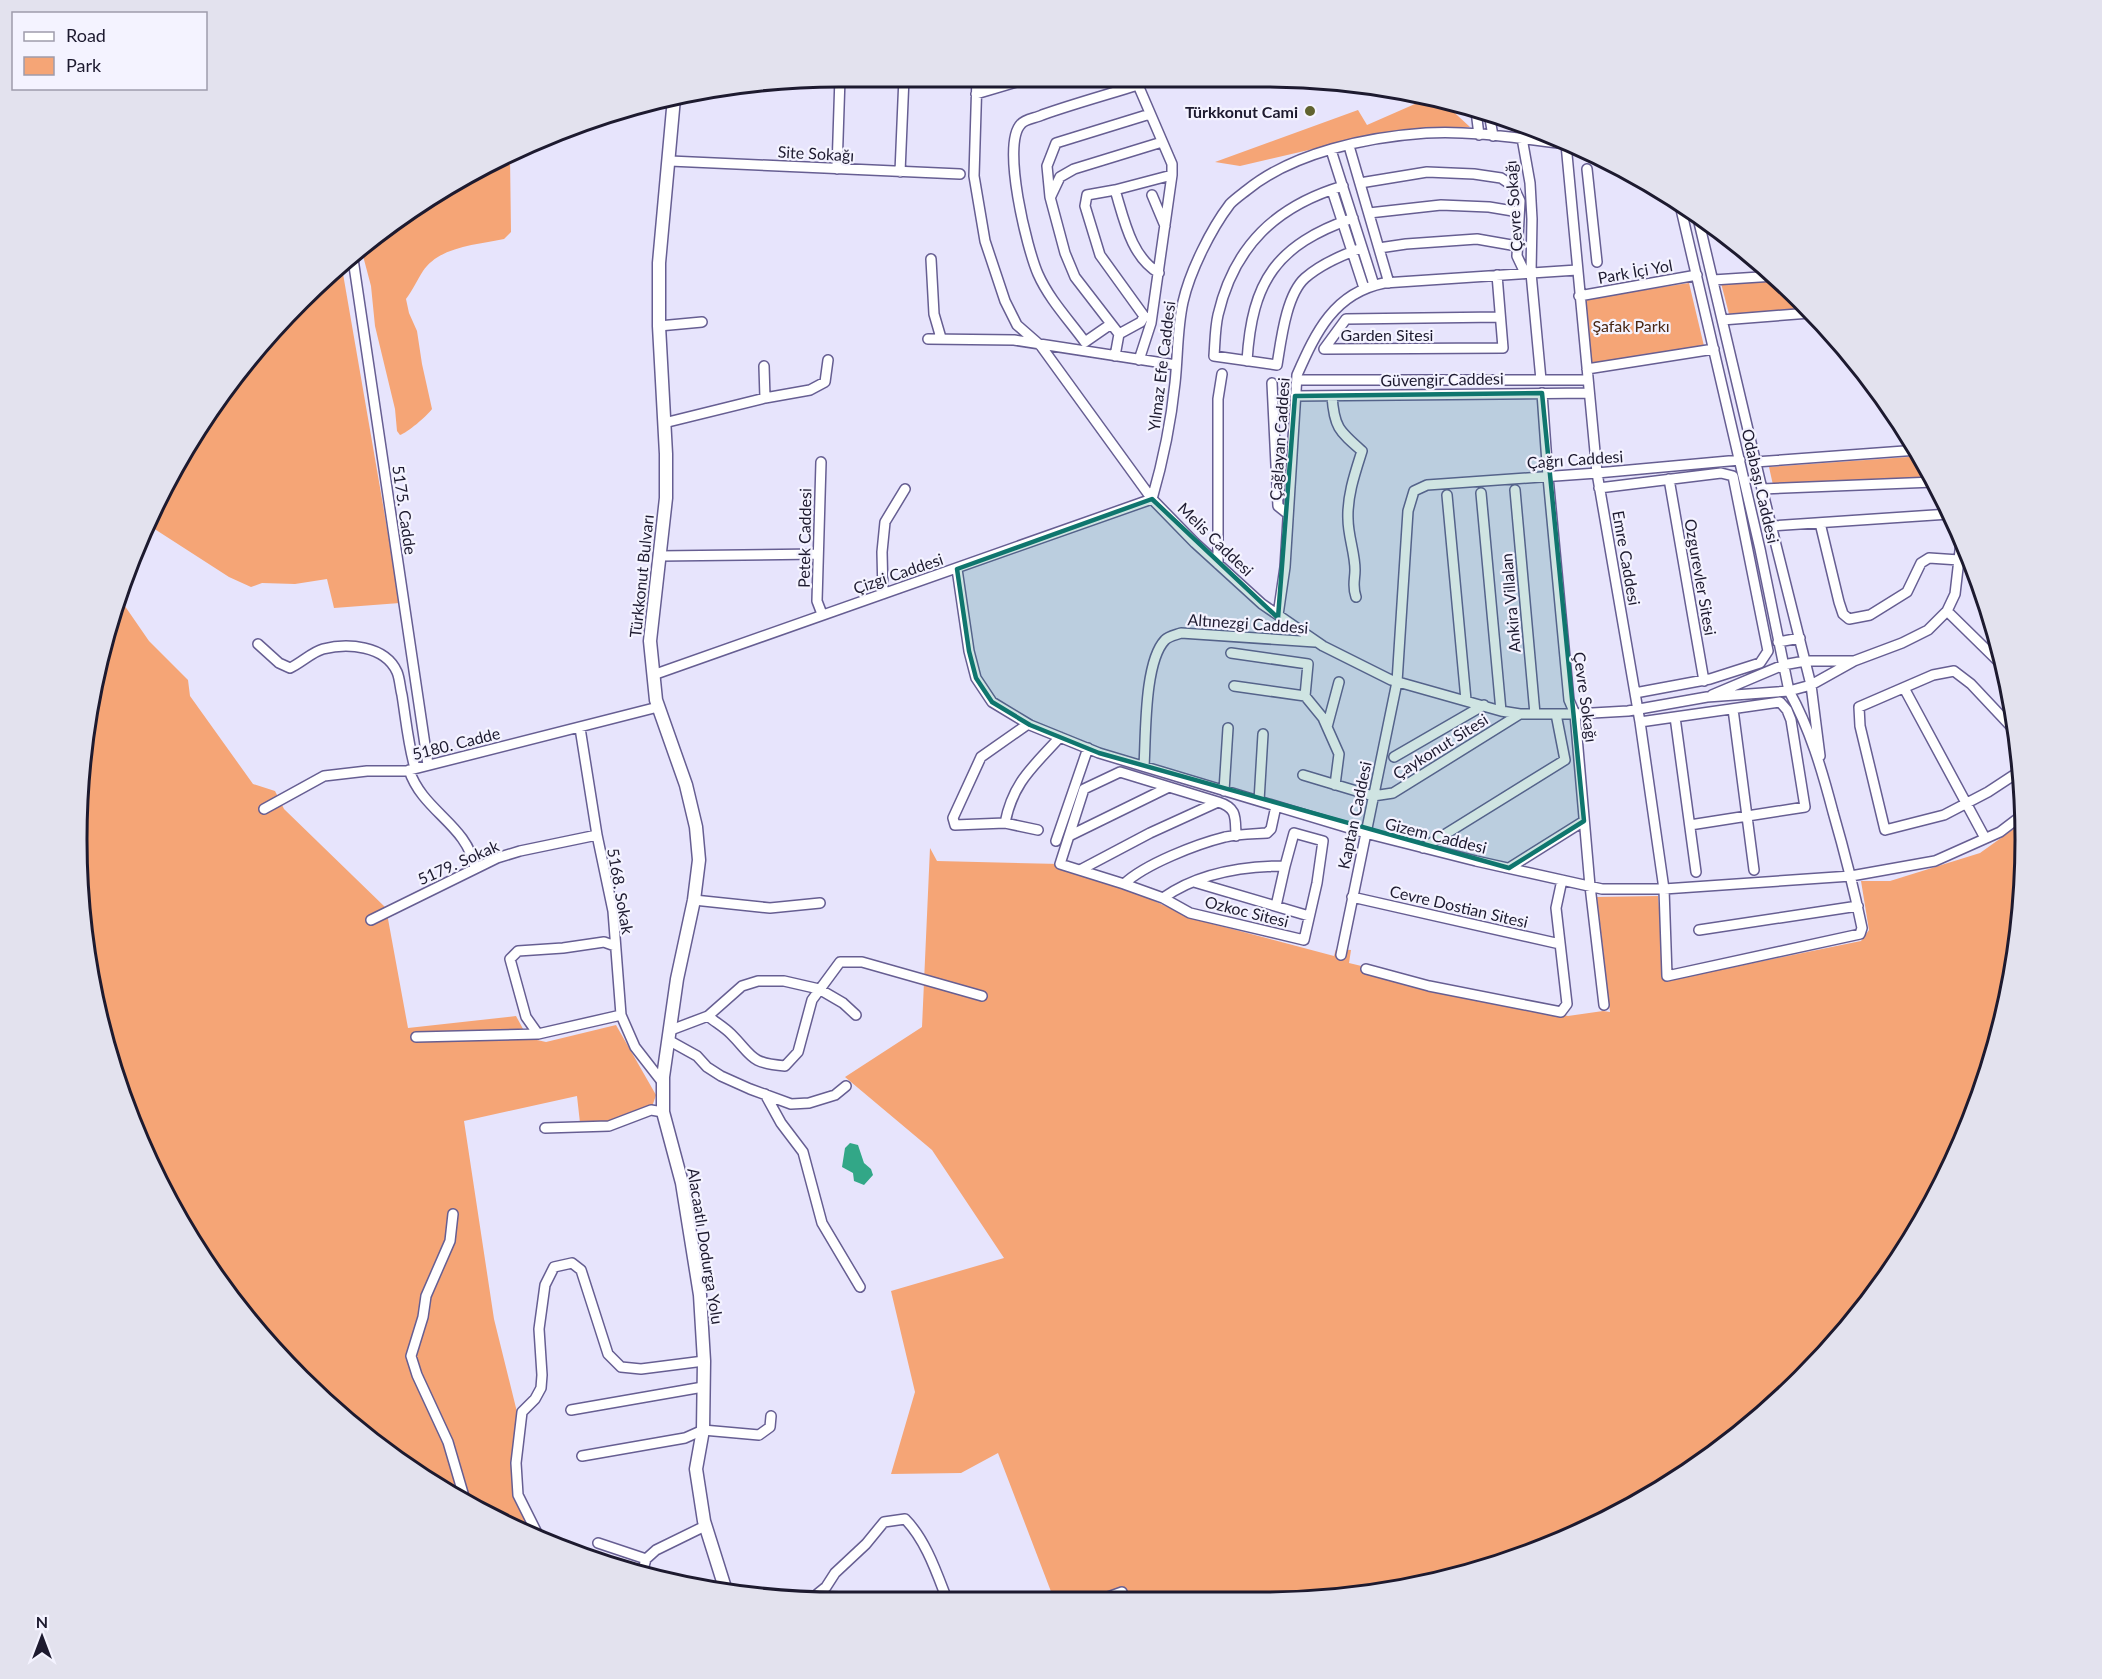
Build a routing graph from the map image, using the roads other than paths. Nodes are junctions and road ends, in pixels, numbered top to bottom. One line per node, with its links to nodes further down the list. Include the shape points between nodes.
1 (840, 87): 21 (street)
2 (904, 87): 23 (street)
3 (976, 87): 7 (street, Melis Caddesi)
4 (997, 87): 7 (street)
5 (1122, 87): 62 (street, via 1022,122 1015,133 1013,154 1017,195 1038,275 1085,342)
6 (1138, 87): 9 (street)
7 (976, 94): 67 (street, Melis Caddesi, via 974,176 985,241 1017,325)
8 (674, 106): 20 (street, Türkkonut Bulvarı)
9 (1150, 114): 16 (street); 31 (street, via 1056,143 1047,166)
10 (1477, 119): 12 (street)
11 (1491, 123): 13 (street)
12 (1479, 135): 13 (street, Yılmaz Efe Caddesi); 17 (street, Yılmaz Efe Caddesi, via 1427,133)
13 (1493, 136): 14 (street, Yılmaz Efe Caddesi)
14 (1522, 138): 15 (street, Yılmaz Efe Caddesi); 49 (street, Çevre Sokağı, via 1532,219)
15 (1541, 141)
16 (1162, 142): 25 (street, via 1172,164); 31 (street, via 1074,169 1060,177)
17 (1349, 146): 18 (street, Yılmaz Efe Caddesi); 26 (street)
18 (1331, 150): 27 (street); 73 (street, Yılmaz Efe Caddesi, via 1297,160 1261,179 1231,203 1211,236 1183,301)
19 (1567, 152): 33 (street, Emre Caddesi)
20 (670, 161): 21 (street, Site Sokağı); 63 (street, Türkkonut Bulvarı, via 659,263)
21 (837, 169): 23 (street, Site Sokağı)
22 (1587, 169): 32 (street)
23 (900, 172): 24 (street, Site Sokağı)
24 (960, 174)
25 (1172, 175): 28 (street); 38 (street)
26 (1360, 183): 34 (street, via 1427,172 1501,178 1513,186); 35 (street)
27 (1342, 186): 29 (street); 37 (street)
28 (1116, 190): 48 (street, via 1132,242 1142,259); 64 (street, via 1087,195 1085,206 1100,255 1144,316 1141,322)
29 (1332, 190): 37 (street); 72 (street, via 1289,209 1267,225 1246,249 1229,280 1218,316 1214,356)
30 (1152, 195): 38 (street)
31 (1050, 197): 62 (street, via 1075,277)
32 (1592, 210): 33 (street); 45 (street)
33 (1572, 211): 47 (street, Emre Caddesi)
34 (1520, 212): 35 (street, via 1441,205); 40 (street)
35 (1369, 213): 42 (street)
36 (1682, 215): 51 (street, Odabaşı Caddesi)
37 (1348, 220): 41 (street); 43 (street); 72 (street, via 1297,245 1273,267 1258,296 1249,327)
38 (1166, 228): 48 (street)
39 (1700, 228): 53 (street, Odabaşı Caddesi)
40 (1517, 246): 42 (street, via 1477,239); 49 (street, via 1516,256)
41 (1362, 248): 43 (street); 55 (street)
42 (1379, 248): 54 (street)
43 (1351, 252): 56 (street); 72 (street, via 1303,279 1285,320 1277,365)
44 (931, 259): 65 (street, via 934,314)
45 (1597, 262)
46 (354, 265): 159 (street, 5175. Cadde)
47 (1577, 270): 49 (street, Çağlayan Caddesi); 57 (street, Emre Caddesi)
48 (1159, 273): 71 (street, via 1151,323)
49 (1528, 273): 50 (street, Çağlayan Caddesi); 78 (street, Çevre Sokağı)
50 (1497, 275): 54 (street, Çağlayan Caddesi); 59 (street, Garden Sitesi)
51 (1696, 275): 57 (street, Park İçi Yol); 68 (street, Odabaşı Caddesi)
52 (1762, 277): 53 (street)
53 (1713, 280): 60 (street, Odabaşı Caddesi)
54 (1389, 283): 55 (street, Çağlayan Caddesi)
55 (1374, 285): 56 (street, Çağlayan Caddesi)
56 (1364, 288): 77 (street, Çağlayan Caddesi, via 1349,295 1325,322 1310,346)
57 (1579, 296): 75 (street, Emre Caddesi)
58 (1801, 314): 60 (street)
59 (1500, 317): 59 (street, Garden Sitesi, via 1503,348 1323,349 1346,319)
60 (1722, 320): 90 (street, Odabaşı Caddesi)
61 (702, 322): 63 (street)
62 (1111, 324): 64 (street)
63 (659, 326): 86 (street, Türkkonut Bulvarı)
64 (1119, 334): 69 (street)
65 (941, 338): 66 (street); 67 (street, via 1014,340)
66 (928, 339)
67 (1041, 346): 69 (street); 102 (street, Melis Caddesi)
68 (1714, 349): 75 (street); 88 (street, Odabaşı Caddesi)
69 (1115, 356): 71 (street)
70 (828, 360): 85 (street, via 825,382 810,390)
71 (1139, 360): 73 (street)
72 (1246, 361)
73 (1176, 365): 102 (street, Yılmaz Efe Caddesi, via 1168,430)
74 (764, 366): 85 (street)
75 (1587, 369): 79 (street, Emre Caddesi)
76 (1222, 374): 111 (street, via 1218,399)
77 (1297, 380): 78 (street, Güvengir Caddesi); 83 (street, Çağlayan Caddesi)
78 (1540, 380): 79 (street, Güvengir Caddesi)
79 (1588, 380): 82 (street, Emre Caddesi)
80 (1272, 383): 103 (street, via 1278,506)
81 (1542, 393): 82 (street, Güvengir Caddesi); 84 (street, Güvengir Caddesi); 92 (street, Çevre Sokağı)
82 (1589, 393): 91 (street, Emre Caddesi)
83 (1295, 396): 84 (street, Güvengir Caddesi); 103 (street, Çağlayan Caddesi)
84 (1332, 396): 114 (street, via 1333,415 1341,433 1364,446 1350,492 1348,521)
85 (765, 398): 86 (street)
86 (664, 423): 108 (street, Türkkonut Bulvarı, via 666,498)
87 (1906, 451): 90 (street)
88 (1740, 460): 91 (street, Çağrı Caddesi); 120 (street, Odabaşı Caddesi)
89 (821, 462): 107 (street, Petek Caddesi)
90 (1755, 462): 97 (street, Odabaşı Caddesi)
91 (1597, 473): 92 (street, Çağrı Caddesi); 95 (street, Emre Caddesi)
92 (1548, 477): 99 (street, Çağrı Caddesi, via 1427,485); 147 (street, Çevre Sokağı, via 1569,700)
93 (1669, 479): 95 (street); 128 (street, Ozgurevler Sitesi); 128 (street, via 1721,473 1733,476 1768,651 1761,663)
94 (1924, 482): 97 (street)
95 (1599, 488): 135 (street, Emre Caddesi)
96 (905, 489): 113 (street, via 885,522)
97 (1762, 489): 106 (street, Odabaşı Caddesi)
98 (1515, 490): 145 (street, Ankira Villalan)
99 (1414, 491): 130 (street, Kaptan Caddesi, via 1408,511)
100 (1481, 493): 143 (street, Ankira Villalan)
101 (1447, 495): 138 (street)
102 (1152, 499): 111 (street, Melis Caddesi); 112 (street, Çizgi Caddesi)
103 (1288, 514): 117 (street, Çağlayan Caddesi)
104 (1941, 515): 105 (street)
105 (1820, 523): 106 (street); 110 (street, via 1839,602 1849,619 1870,615 1907,592 1922,563 1929,558)
106 (1771, 526): 118 (street, Odabaşı Caddesi)
107 (818, 554): 108 (street); 116 (street, Petek Caddesi, via 818,601)
108 (659, 556): 127 (street, Türkkonut Bulvarı, via 650,641)
109 (1959, 556): 110 (street)
110 (1959, 560): 115 (street, via 1955,594)
111 (1218, 564): 117 (street, Melis Caddesi)
112 (957, 569): 113 (street, Çizgi Caddesi); 151 (street, Gizem Caddesi, via 976,678 992,702)
113 (883, 594): 116 (street, Çizgi Caddesi)
114 (1356, 597)
115 (1947, 611): 123 (street); 125 (street, via 1928,630)
116 (822, 614): 127 (street, Çizgi Caddesi)
117 (1278, 615): 119 (street, Melis Caddesi)
118 (1800, 638): 120 (street); 124 (street, Odabaşı Caddesi)
119 (1318, 642): 130 (street, Melis Caddesi); 160 (street, Altınezgi Caddesi, via 1181,633 1166,638 1156,653 1151,674)
120 (1778, 642): 126 (street, Odabaşı Caddesi)
121 (258, 644): 161 (street, via 290,668 321,649 347,646 370,648 387,660 397,672)
122 (1231, 653): 136 (street, via 1308,664)
123 (1991, 655)
124 (1805, 661): 125 (street, Melis Caddesi); 126 (street, Melis Caddesi); 132 (street, Odabaşı Caddesi)
125 (1854, 661): 132 (street, Melis Caddesi)
126 (1783, 665): 134 (street, Odabaşı Caddesi); 137 (street, Melis Caddesi)
127 (653, 675): 140 (street, Türkkonut Bulvarı)
128 (1704, 681): 135 (street)
129 (1339, 682): 154 (street)
130 (1397, 682): 138 (street, Melis Caddesi); 168 (street, Kaptan Caddesi)
131 (1234, 686): 136 (street)
132 (1811, 686): 134 (street, Melis Caddesi); 162 (street, Odabaşı Caddesi)
133 (1904, 688): 149 (street, via 1954,671); 171 (street); 171 (street, via 1859,707 1885,830 1944,815)
134 (1789, 691): 137 (street, Melis Caddesi); 162 (street, Odabaşı Caddesi)
135 (1635, 693): 141 (street, Emre Caddesi)
136 (1305, 696): 154 (street)
137 (1707, 697): 141 (street, Melis Caddesi)
138 (1467, 700): 139 (street, Melis Caddesi)
139 (1484, 705): 143 (street, Melis Caddesi); 158 (street)
140 (658, 707): 152 (street, 5180. Cadde); 201 (street, Türkkonut Bulvarı, via 686,784 696,826 699,860)
141 (1638, 709): 147 (street, Melis Caddesi); 150 (street, Emre Caddesi)
142 (1733, 709): 148 (street); 174 (street); 174 (street, via 1780,702 1787,710 1805,807)
143 (1501, 711): 144 (street, Melis Caddesi)
144 (1520, 714): 145 (street, Melis Caddesi); 168 (street, Çaykonut Sitesi, via 1393,793)
145 (1535, 714): 146 (street, Melis Caddesi)
146 (1556, 714): 147 (street, Melis Caddesi); 186 (street, via 1565,760)
147 (1575, 714): 175 (street, Çevre Sokağı)
148 (1675, 717): 150 (street); 178 (street)
149 (2006, 721)
150 (1640, 722): 198 (street, Emre Caddesi)
151 (1028, 724): 156 (street, Gizem Caddesi); 177 (street, via 981,757 953,818 955,825)
152 (580, 728): 159 (street, 5180. Cadde); 181 (street, 5168. Sokak)
153 (1228, 728): 167 (street)
154 (1327, 728): 165 (street, via 1339,754)
155 (1263, 734): 169 (street)
156 (1060, 737): 157 (street, Gizem Caddesi); 177 (street, via 1019,783 1009,802)
157 (1088, 748): 160 (street, Gizem Caddesi); 185 (street)
158 (1394, 757)
159 (428, 765): 161 (street, 5180. Cadde)
160 (1144, 766): 167 (street, Gizem Caddesi)
161 (412, 769): 173 (street, 5180. Cadde, via 324,776); 188 (street, via 413,783 467,842)
162 (1822, 770): 193 (street, Odabaşı Caddesi)
163 (1303, 775): 165 (street)
164 (2012, 776): 171 (street)
165 (1335, 785): 168 (street)
166 (1169, 787): 170 (street, Ozkoc Sitesi); 182 (street); 182 (street, Ozkoc Sitesi, via 1120,772 1084,789)
167 (1224, 790): 169 (street, Gizem Caddesi)
168 (1373, 796): 180 (street, Kaptan Caddesi)
169 (1259, 801): 172 (street, Gizem Caddesi)
170 (1218, 802): 183 (street, via 1232,809); 190 (street)
171 (1966, 803): 184 (street)
172 (1276, 806): 180 (street, Gizem Caddesi); 183 (street, via 1271,829)
173 (264, 809)
174 (1747, 816): 178 (street); 191 (street)
175 (1584, 821): 189 (street); 197 (street, Çevre Sokağı)
176 (2014, 821): 184 (street, Gizem Caddesi)
177 (1005, 823): 179 (street)
178 (1690, 825): 192 (street)
179 (1038, 830)
180 (1365, 833): 186 (street, Gizem Caddesi); 199 (street, Kaptan Caddesi)
181 (597, 835): 188 (street, 5179. Sokak, via 520,851); 209 (street, 5168. Sokak, via 613,911)
182 (1069, 836): 190 (street, Ozkoc Sitesi, via 1060,864)
183 (1236, 836): 196 (street, via 1187,850 1143,869)
184 (1985, 838): 193 (street, Gizem Caddesi, via 1935,861)
185 (1056, 841)
186 (1423, 848): 189 (street, Gizem Caddesi)
187 (1285, 866): 195 (street, Ozkoc Sitesi, via 1238,868); 203 (street); 205 (street, Ozkoc Sitesi, via 1294,833 1323,841)
188 (476, 867): 206 (street, 5179. Sokak)
189 (1509, 868): 194 (street, Gizem Caddesi)
190 (1080, 870): 196 (street, Ozkoc Sitesi)
191 (1754, 870)
192 (1696, 872)
193 (1851, 876): 198 (street, Gizem Caddesi); 204 (street, Odabaşı Caddesi)
194 (1562, 880): 197 (street, Gizem Caddesi); 208 (street, via 1556,908)
195 (1194, 882): 200 (street, Ozkoc Sitesi); 203 (street, Ozkoc Sitesi)
196 (1124, 884): 200 (street, Ozkoc Sitesi)
197 (1590, 886): 198 (street, Gizem Caddesi); 215 (street, Çevre Sokağı)
198 (1664, 889): 212 (street, Emre Caddesi)
199 (1352, 897): 208 (street, Cevre Dostian Sitesi); 210 (street, Kaptan Caddesi)
200 (1162, 898): 205 (street, Ozkoc Sitesi, via 1190,913 1304,940)
201 (694, 900): 202 (street, via 770,908); 221 (street, Türkkonut Bulvarı, via 677,979)
202 (820, 903)
203 (1276, 906): 205 (street, Ozkoc Sitesi)
204 (1858, 906): 207 (street); 212 (street, Odabaşı Caddesi, via 1860,934)
205 (1310, 915)
206 (371, 920)
207 (1699, 930)
208 (1560, 944): 211 (street, via 1567,1004 1562,1012 1429,986)
209 (615, 946): 216 (street, 5168. Sokak); 219 (street, via 603,942 518,951 510,959 526,1017)
210 (1341, 955)
211 (1366, 969)
212 (1667, 976)
213 (819, 988): 214 (street, via 840,962 862,962); 217 (street); 218 (street, via 758,981 742,986); 218 (street, via 808,1011 798,1052 784,1066 764,1064 747,1054 730,1033)
214 (982, 996)
215 (1605, 1005)
216 (621, 1015): 219 (street); 222 (street, 5168. Sokak, via 635,1047)
217 (856, 1015)
218 (708, 1016): 221 (street)
219 (538, 1034): 220 (street)
220 (416, 1036)
221 (670, 1036): 222 (street, Türkkonut Bulvarı); 224 (street, via 721,1076)
222 (663, 1083): 225 (street, Alacaatlı Dodurga Yolu)
223 (846, 1086): 224 (street, via 835,1095 809,1103 791,1104)
224 (765, 1094): 228 (street, via 803,1152 822,1223)
225 (663, 1112): 226 (street, via 651,1110 609,1126); 229 (street, Alacaatlı Dodurga Yolu, via 682,1183 700,1295)
226 (545, 1128)
227 (453, 1214): 235 (street, via 450,1241 426,1296 411,1356 448,1442)
228 (860, 1287)
229 (704, 1361): 230 (street, Alacaatlı Dodurga Yolu); 237 (street, via 641,1369 621,1367 608,1354 580,1270 572,1263 554,1267 545,1285 539,1329 541,1388 522,1412 516,1463 519,1495)
230 (703, 1387): 231 (street); 233 (street, Alacaatlı Dodurga Yolu)
231 (571, 1410)
232 (771, 1416): 233 (street, via 770,1427 759,1435)
233 (703, 1430): 234 (street, via 685,1438); 236 (street, Alacaatlı Dodurga Yolu, via 696,1469)
234 (582, 1456)
235 (462, 1491)
236 (705, 1526): 239 (street); 241 (street, Alacaatlı Dodurga Yolu)
237 (534, 1527)
238 (598, 1543): 239 (street)
239 (646, 1559): 240 (street)
240 (644, 1566)
241 (723, 1583)
242 (821, 1591): 243 (street, via 884,1522 905,1519)
243 (944, 1592)

